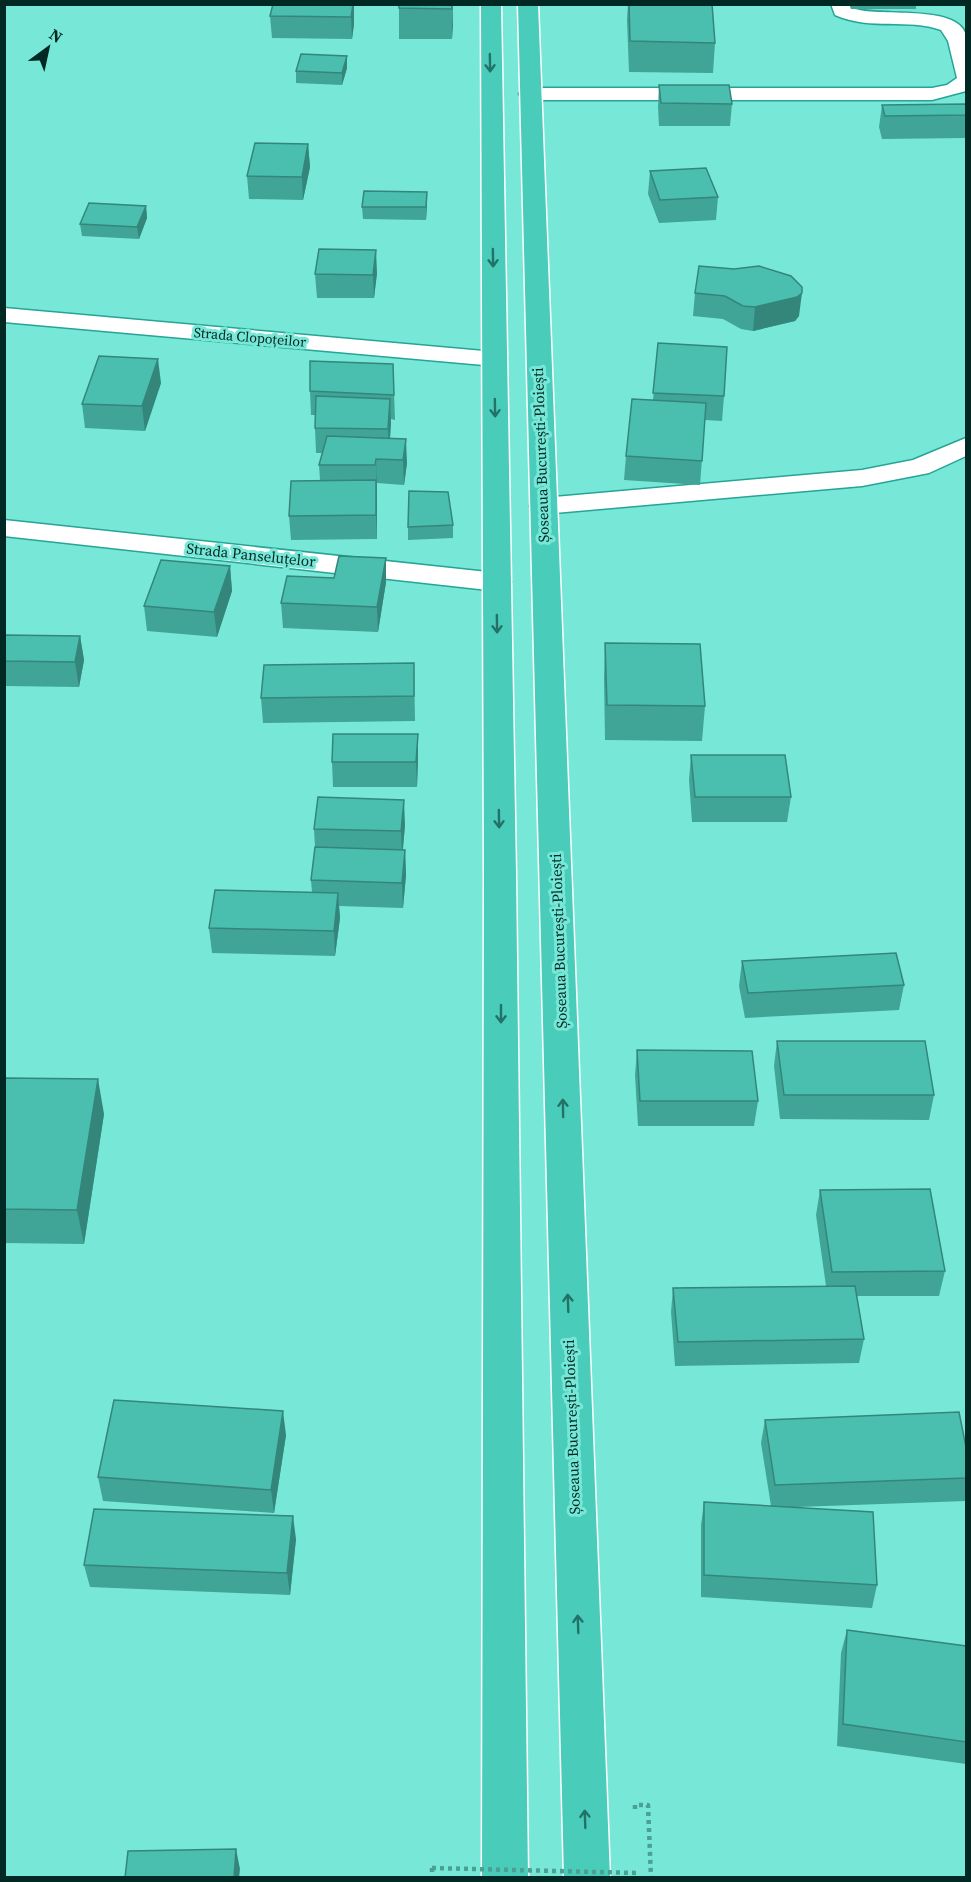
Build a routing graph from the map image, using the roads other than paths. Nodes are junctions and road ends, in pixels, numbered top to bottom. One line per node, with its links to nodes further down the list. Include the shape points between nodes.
1 (491, 4): 7 (highway, one-way to 7)
2 (528, 4): 5 (highway, Șoseaua București-Ploiești)
3 (841, 4): 4 (street, via 842,11 853,16 949,25)
4 (966, 78): 5 (street, via 961,87 932,94)
5 (530, 94): 9 (highway, Șoseaua București-Ploiești)
6 (4, 315): 7 (street, Strada Clopoțeilor)
7 (495, 359): 11 (highway, one-way to 11)
8 (966, 446): 9 (street, via 920,467 862,478)
9 (543, 506): 13 (highway, Șoseaua București-Ploiești, one-way to 9)
10 (4, 528): 11 (street, Strada Panseluțelor)
11 (497, 582): 12 (highway, one-way to 12)
12 (505, 1878)
13 (588, 1878)

